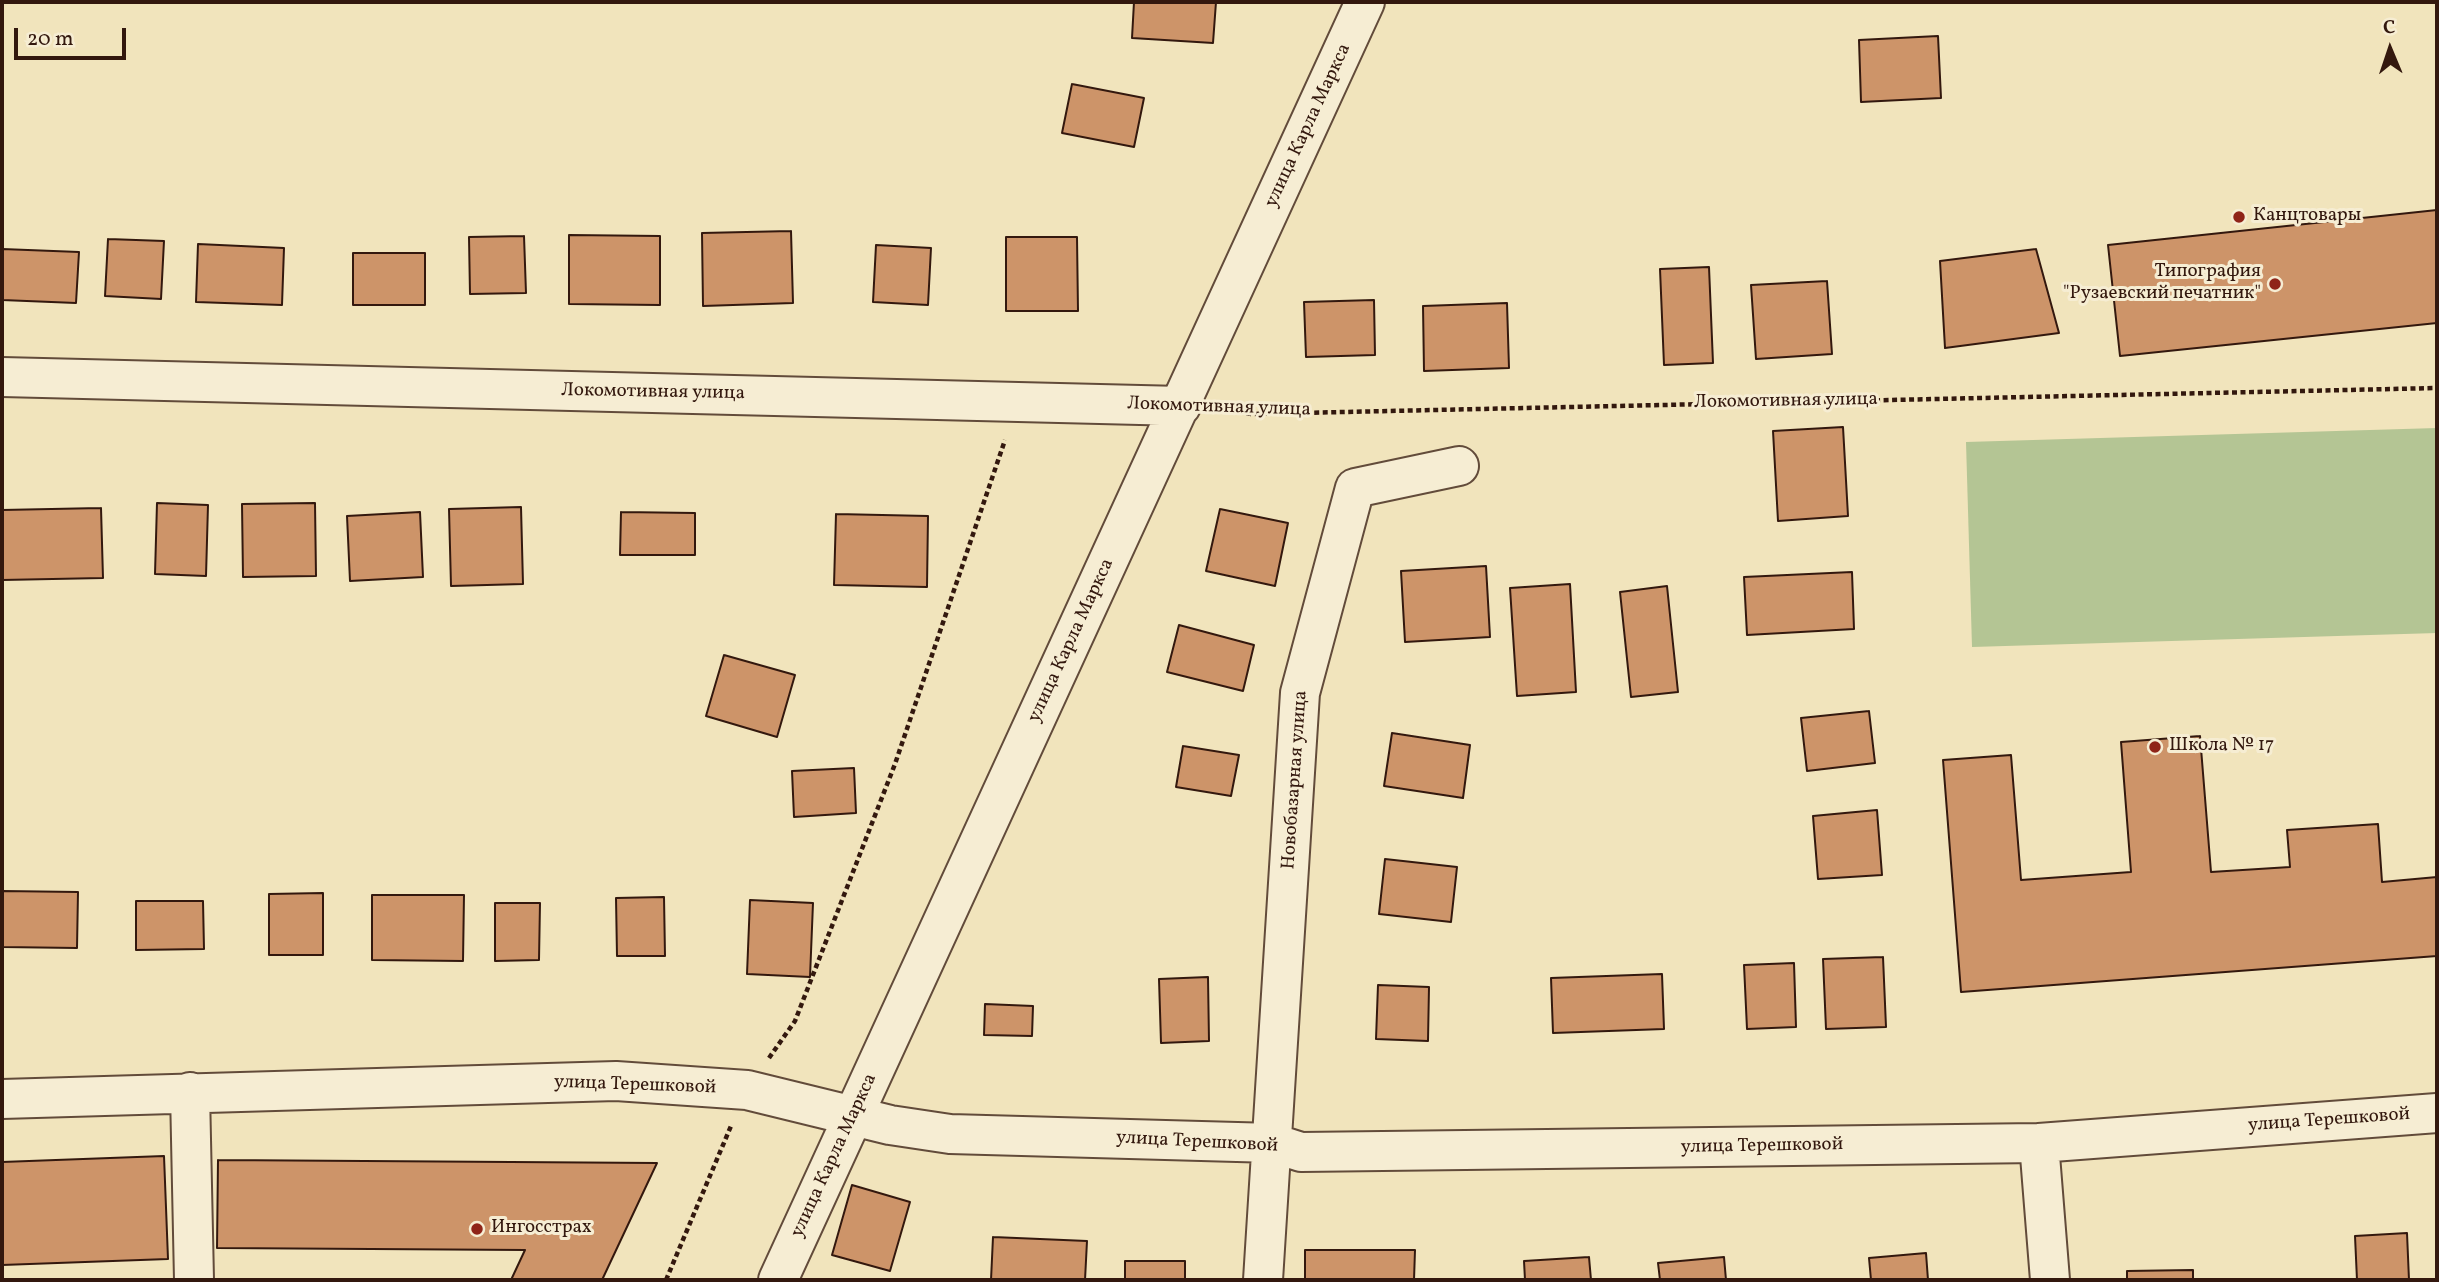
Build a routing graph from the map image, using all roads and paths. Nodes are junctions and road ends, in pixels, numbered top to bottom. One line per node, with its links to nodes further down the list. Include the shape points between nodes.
1 (1365, 2): 5 (street, улица Карла Маркса)
2 (2, 377): 4 (street, Локомотивная улица)
3 (2437, 388): 5 (path, Локомотивная улица, via 1252,414)
4 (1017, 402): 5 (street, Локомотивная улица); 7 (path, via 895,764 795,1021)
5 (1181, 406): 11 (street, улица Карла Маркса)
6 (1459, 466): 12 (street, Новобазарная улица, via 1355,488 1300,693)
7 (747, 1090): 8 (street, улица Терешковой, via 615,1081); 11 (street, улица Терешковой); 15 (path)
8 (190, 1092): 9 (street, улица Терешковой); 14 (street)
9 (2, 1099)
10 (2437, 1113): 13 (street, улица Терешковой)
11 (854, 1115): 12 (street, улица Терешковой, via 950,1134); 16 (street, улица Карла Маркса)
12 (1273, 1143): 13 (street, улица Терешковой, via 1301,1152); 17 (street)
13 (2039, 1143): 18 (street)
14 (194, 1280)
15 (666, 1280)
16 (778, 1280)
17 (1263, 1280)
18 (2050, 1280)

